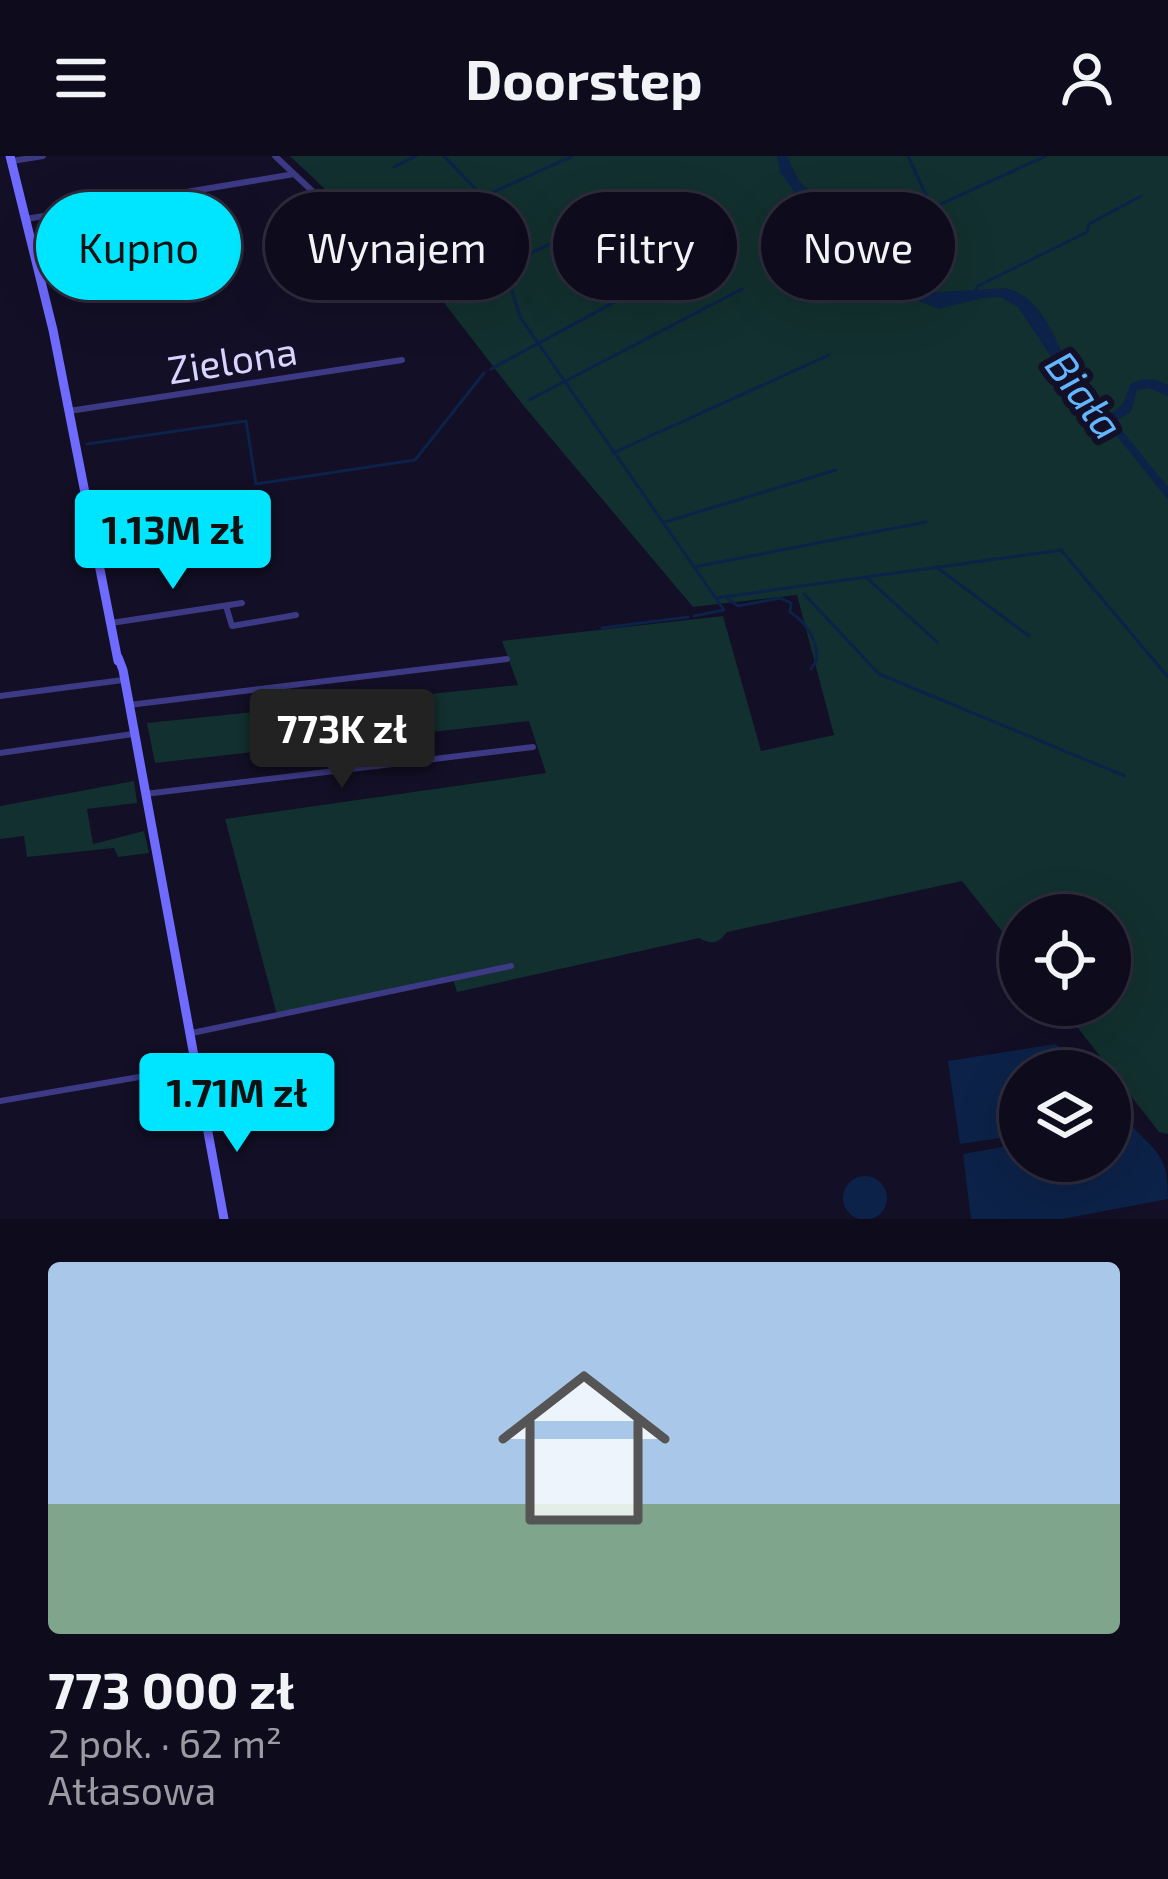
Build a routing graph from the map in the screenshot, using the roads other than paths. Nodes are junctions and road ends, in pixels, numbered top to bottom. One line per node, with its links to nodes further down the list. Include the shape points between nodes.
1 (43, 156): 3 (street)
2 (275, 156): 4 (street)
3 (11, 159): 6 (street)
4 (294, 174): 5 (street); 6 (street)
5 (313, 192)
6 (26, 219): 8 (street)
7 (402, 360): 8 (street, Zielona)
8 (69, 411): 12 (street)
9 (242, 603): 10 (street)
10 (226, 605): 11 (street, via 232,626); 12 (street)
11 (296, 616)
12 (111, 623): 14 (street)
13 (507, 659): 16 (street)
14 (123, 680): 15 (street); 16 (street)
15 (0, 696)
16 (128, 705): 17 (street)
17 (133, 734): 19 (street); 20 (street)
18 (533, 748): 20 (street)
19 (0, 754)
20 (145, 794): 22 (street)
21 (511, 966): 22 (street)
22 (191, 1033): 23 (street)
23 (197, 1066): 24 (street); 25 (street)
24 (0, 1101)
25 (224, 1219)

